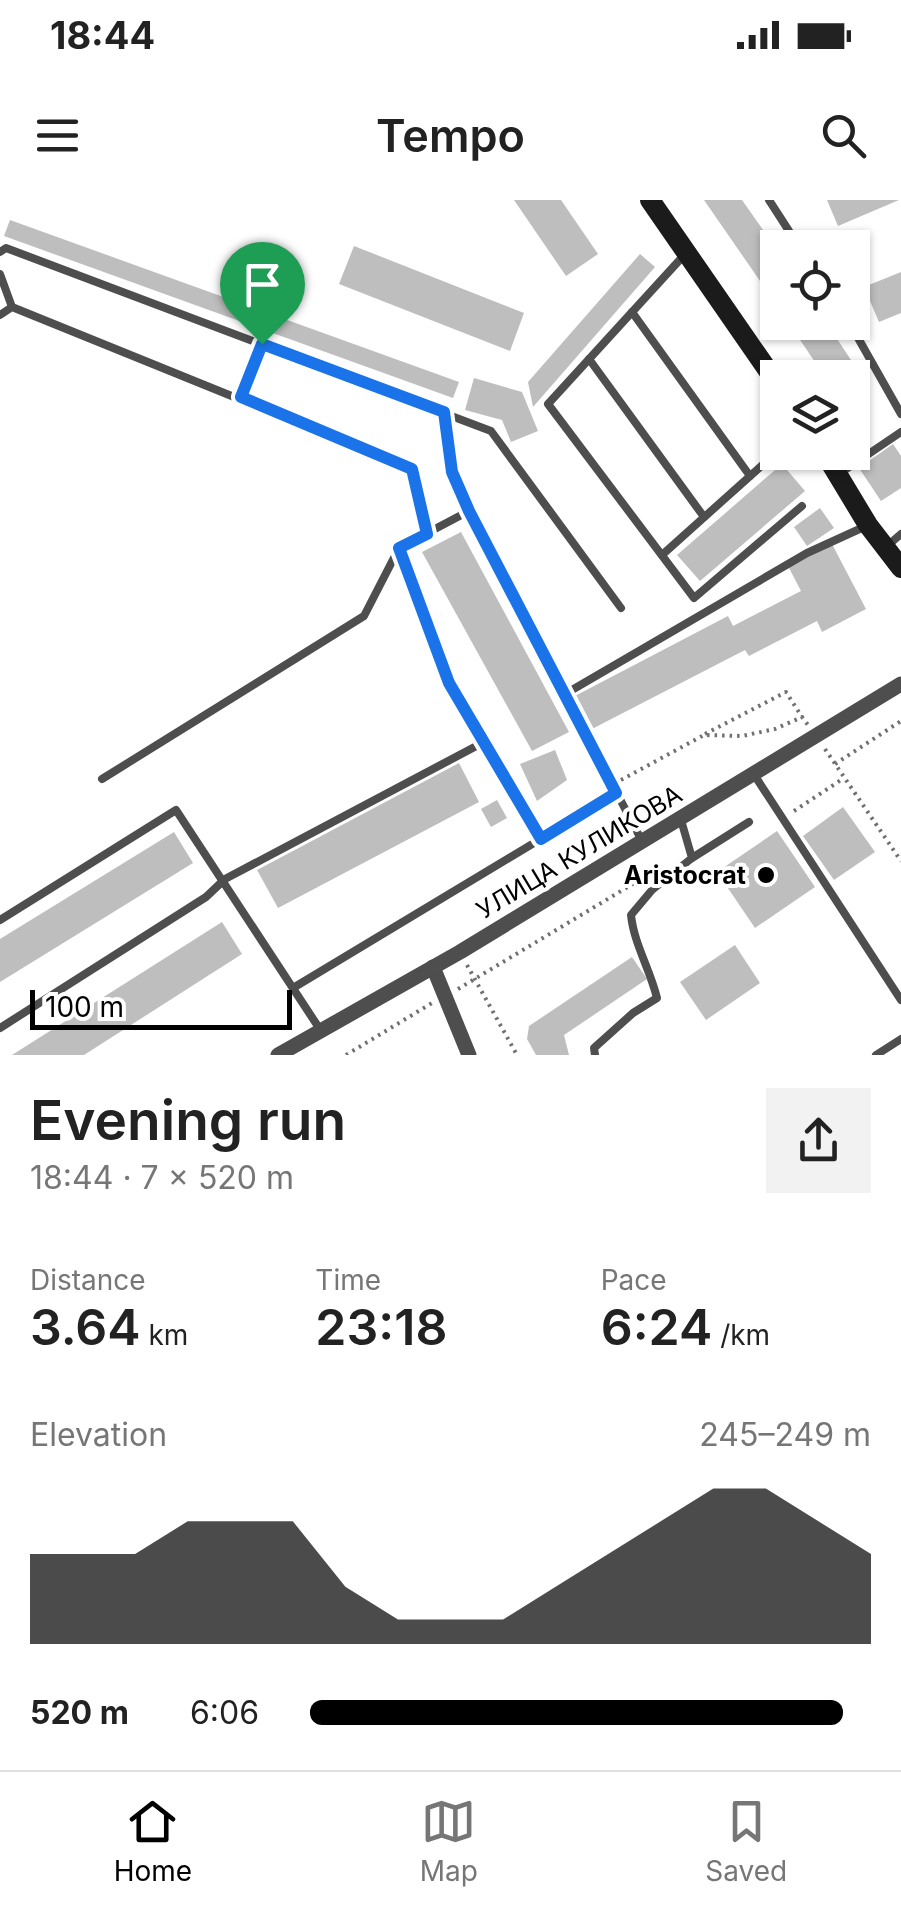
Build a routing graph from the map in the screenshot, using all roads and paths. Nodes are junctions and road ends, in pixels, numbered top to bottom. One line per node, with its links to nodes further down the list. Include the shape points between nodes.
1 (650, 200): 5 (main road)
2 (769, 200): 3 (lane)
3 (788, 230)
4 (0, 252): 11 (lane, via 6,248)
5 (686, 253): 8 (lane); 13 (main road)
6 (0, 274): 7 (lane)
7 (12, 307): 9 (lane); 14 (lane)
8 (632, 312): 12 (lane); 21 (lane)
9 (0, 314)
10 (860, 340): 16 (lane)
11 (262, 344): 14 (lane); 15 (lane)
12 (589, 360): 24 (lane); 29 (lane, via 548,404)
13 (761, 360)
14 (241, 397): 26 (lane, via 412,469)
15 (444, 412): 23 (lane, via 452,472); 31 (lane, via 491,432)
16 (901, 414)
17 (901, 432): 20 (lane)
18 (760, 467): 21 (lane)
19 (836, 470): 20 (main road)
20 (839, 474): 25 (main road)
21 (750, 476): 24 (lane)
22 (802, 506): 29 (lane, via 694,598)
23 (469, 511): 26 (lane); 33 (lane)
24 (704, 518): 29 (lane)
25 (868, 525): 27 (main road); 33 (lane, via 807,553)
26 (427, 534): 28 (lane)
27 (893, 541): 30 (main road)
28 (399, 548): 37 (lane, via 449,683); 41 (lane, via 364,616)
29 (662, 556)
30 (901, 568)
31 (621, 608)
32 (901, 684): 39 (street, УЛИЦА КУЛИКОВА)
33 (565, 694): 42 (lane)
34 (802, 717): 36 (path, via 786,692)
35 (901, 721): 38 (path)
36 (704, 735)
37 (484, 742): 46 (lane); 50 (lane)
38 (834, 764)
39 (754, 776): 43 (lane); 44 (street, УЛИЦА КУЛИКОВА)
40 (844, 778): 43 (path)
41 (102, 779)
42 (616, 793): 46 (lane); 47 (lane)
43 (782, 818): 57 (lane)
44 (682, 820): 47 (street, УЛИЦА КУЛИКОВА); 48 (lane)
45 (749, 822): 48 (lane)
46 (541, 839): 55 (lane)
47 (643, 844): 52 (street, УЛИЦА КУЛИКОВА)
48 (692, 858): 65 (lane, via 630,916 657,998 594,1048)
49 (657, 870): 54 (path)
50 (225, 879): 51 (lane, via 176,810); 55 (lane); 58 (lane, via 206,898)
51 (0, 920)
52 (460, 952): 53 (street, УЛИЦА КУЛИКОВА); 54 (path)
53 (433, 967): 56 (street); 59 (street, УЛИЦА КУЛИКОВА)
54 (475, 979): 56 (path); 64 (path)
55 (293, 988): 59 (lane)
56 (445, 996): 62 (path); 63 (street)
57 (901, 1000)
58 (0, 1028)
59 (321, 1030): 61 (street, УЛИЦА КУЛИКОВА)
60 (901, 1038): 66 (lane)
61 (278, 1055)
62 (346, 1055)
63 (470, 1055)
64 (516, 1055)
65 (595, 1055)
66 (876, 1055)

